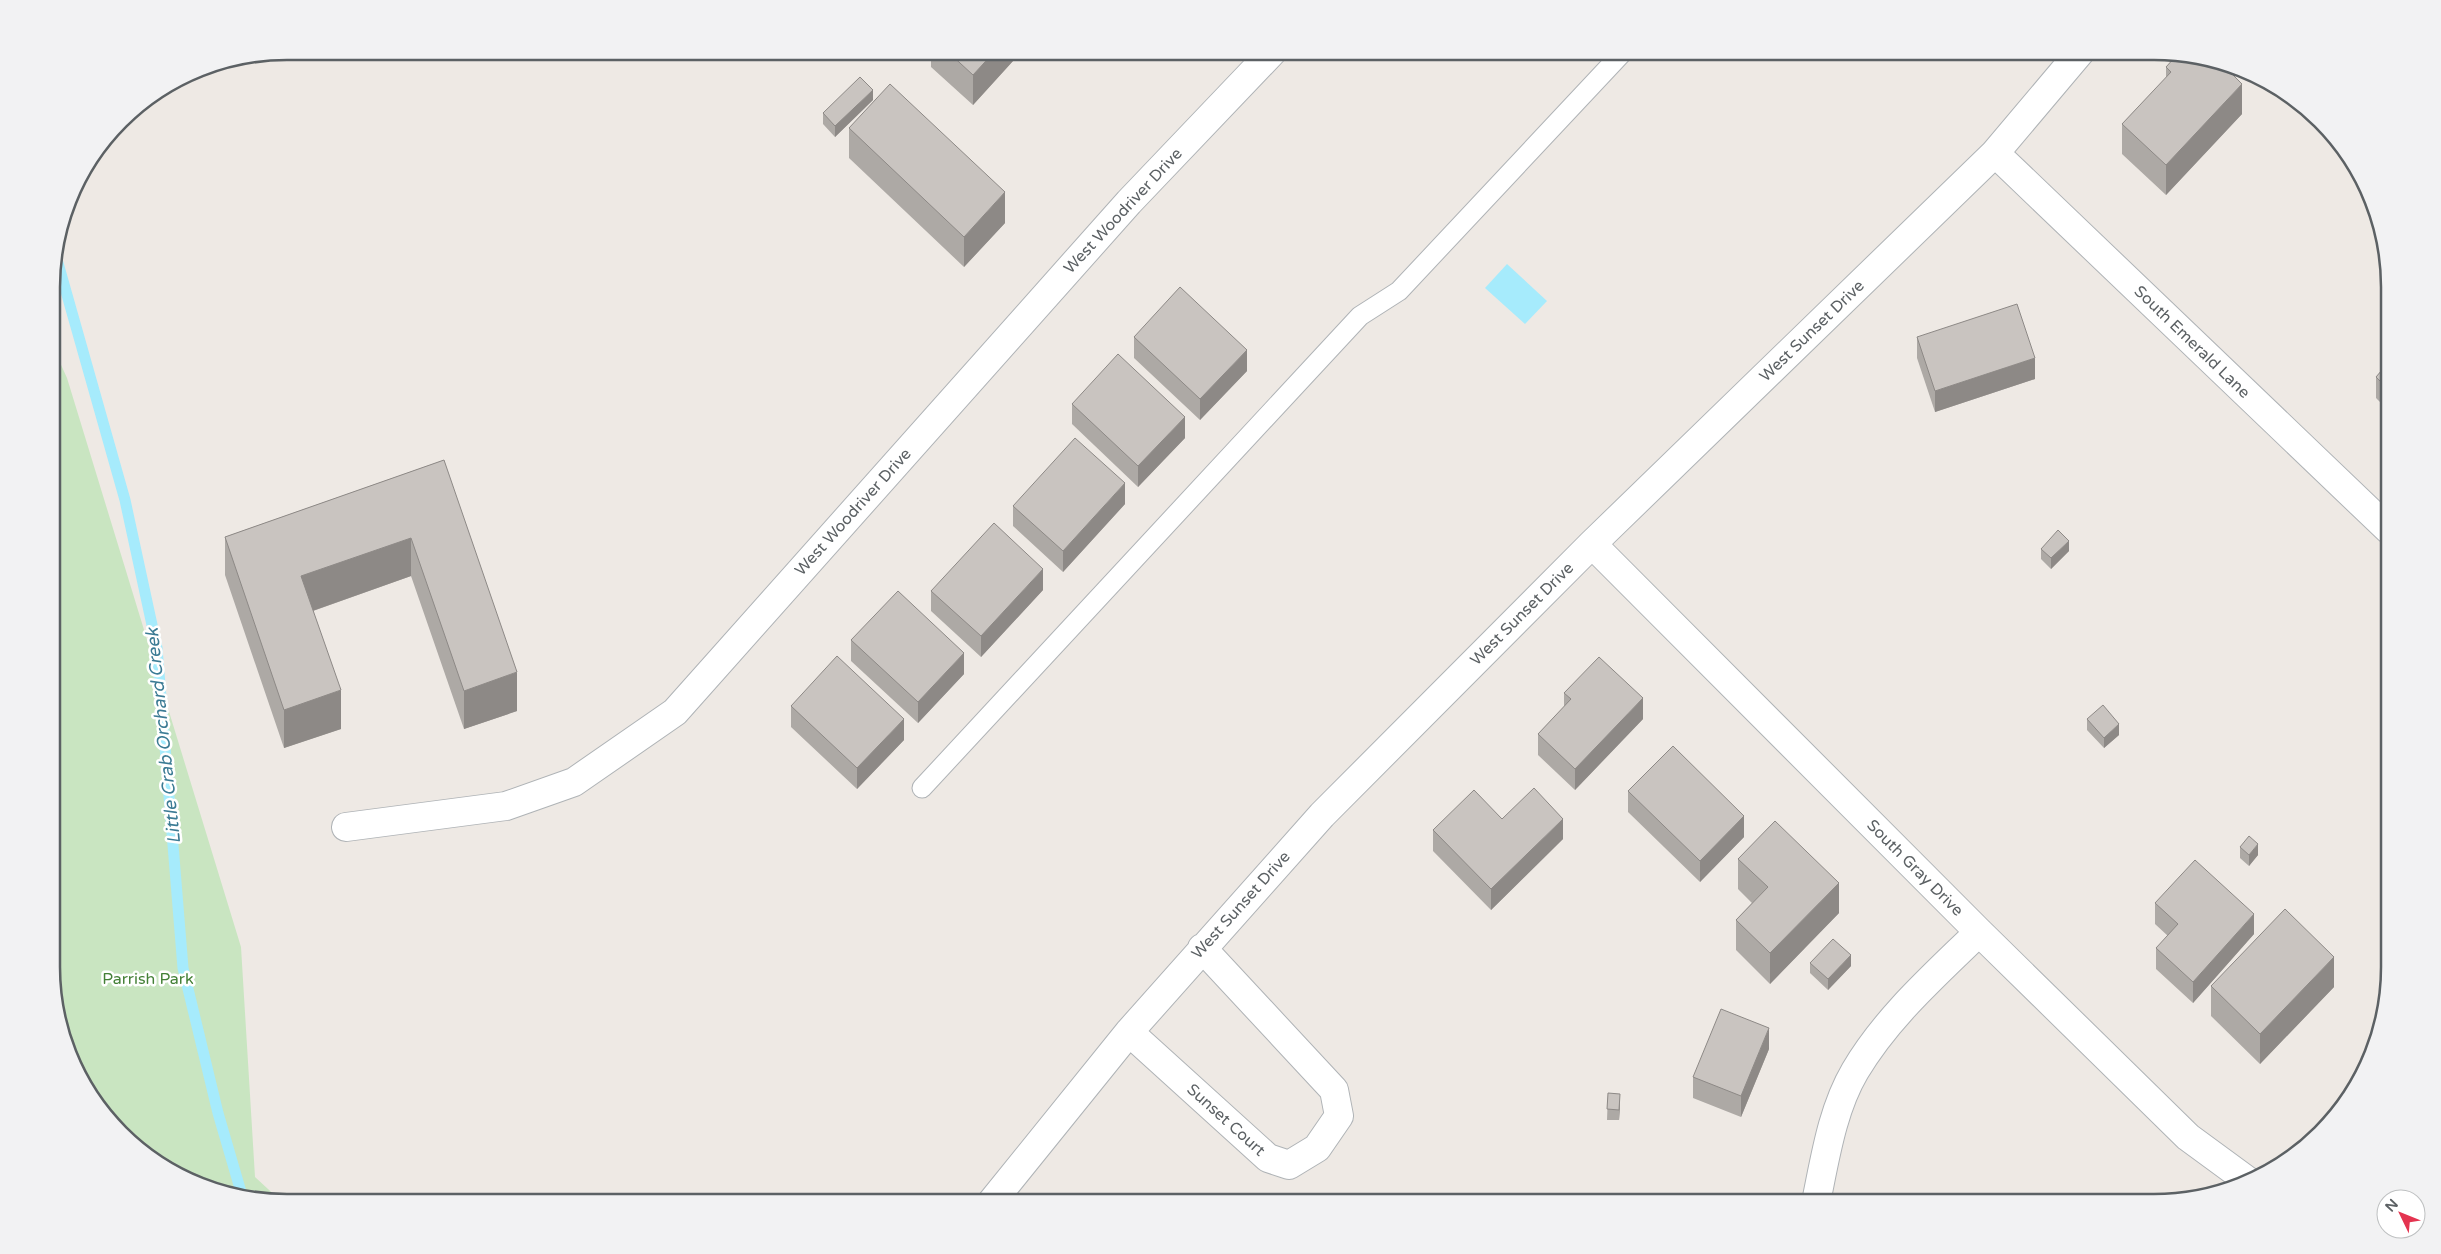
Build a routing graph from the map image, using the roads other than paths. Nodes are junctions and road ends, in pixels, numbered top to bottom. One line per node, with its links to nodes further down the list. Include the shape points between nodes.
1 (1264, 60): 8 (street, West Woodriver Drive, via 1129,202 675,712 574,782 506,806)
2 (1616, 60): 7 (lane, via 1399,291 1360,316)
3 (2073, 60): 4 (street, West Sunset Drive)
4 (1994, 153): 5 (street, South Emerald Lane); 6 (street, West Sunset Drive)
5 (2381, 523)
6 (1592, 544): 9 (street, South Gray Drive); 10 (street, West Sunset Drive, via 1322,815)
7 (922, 788)
8 (346, 827)
9 (1979, 932): 12 (street, South Gray Drive, via 2188,1137); 14 (street, via 1895,1014 1854,1072 1831,1129)
10 (1202, 948): 11 (street, West Sunset Drive); 11 (street, Sunset Court, via 1334,1090 1339,1116 1317,1148 1289,1165 1268,1158)
11 (1128, 1032): 13 (street, West Sunset Drive)
12 (2241, 1177)
13 (998, 1194)
14 (1818, 1194)

